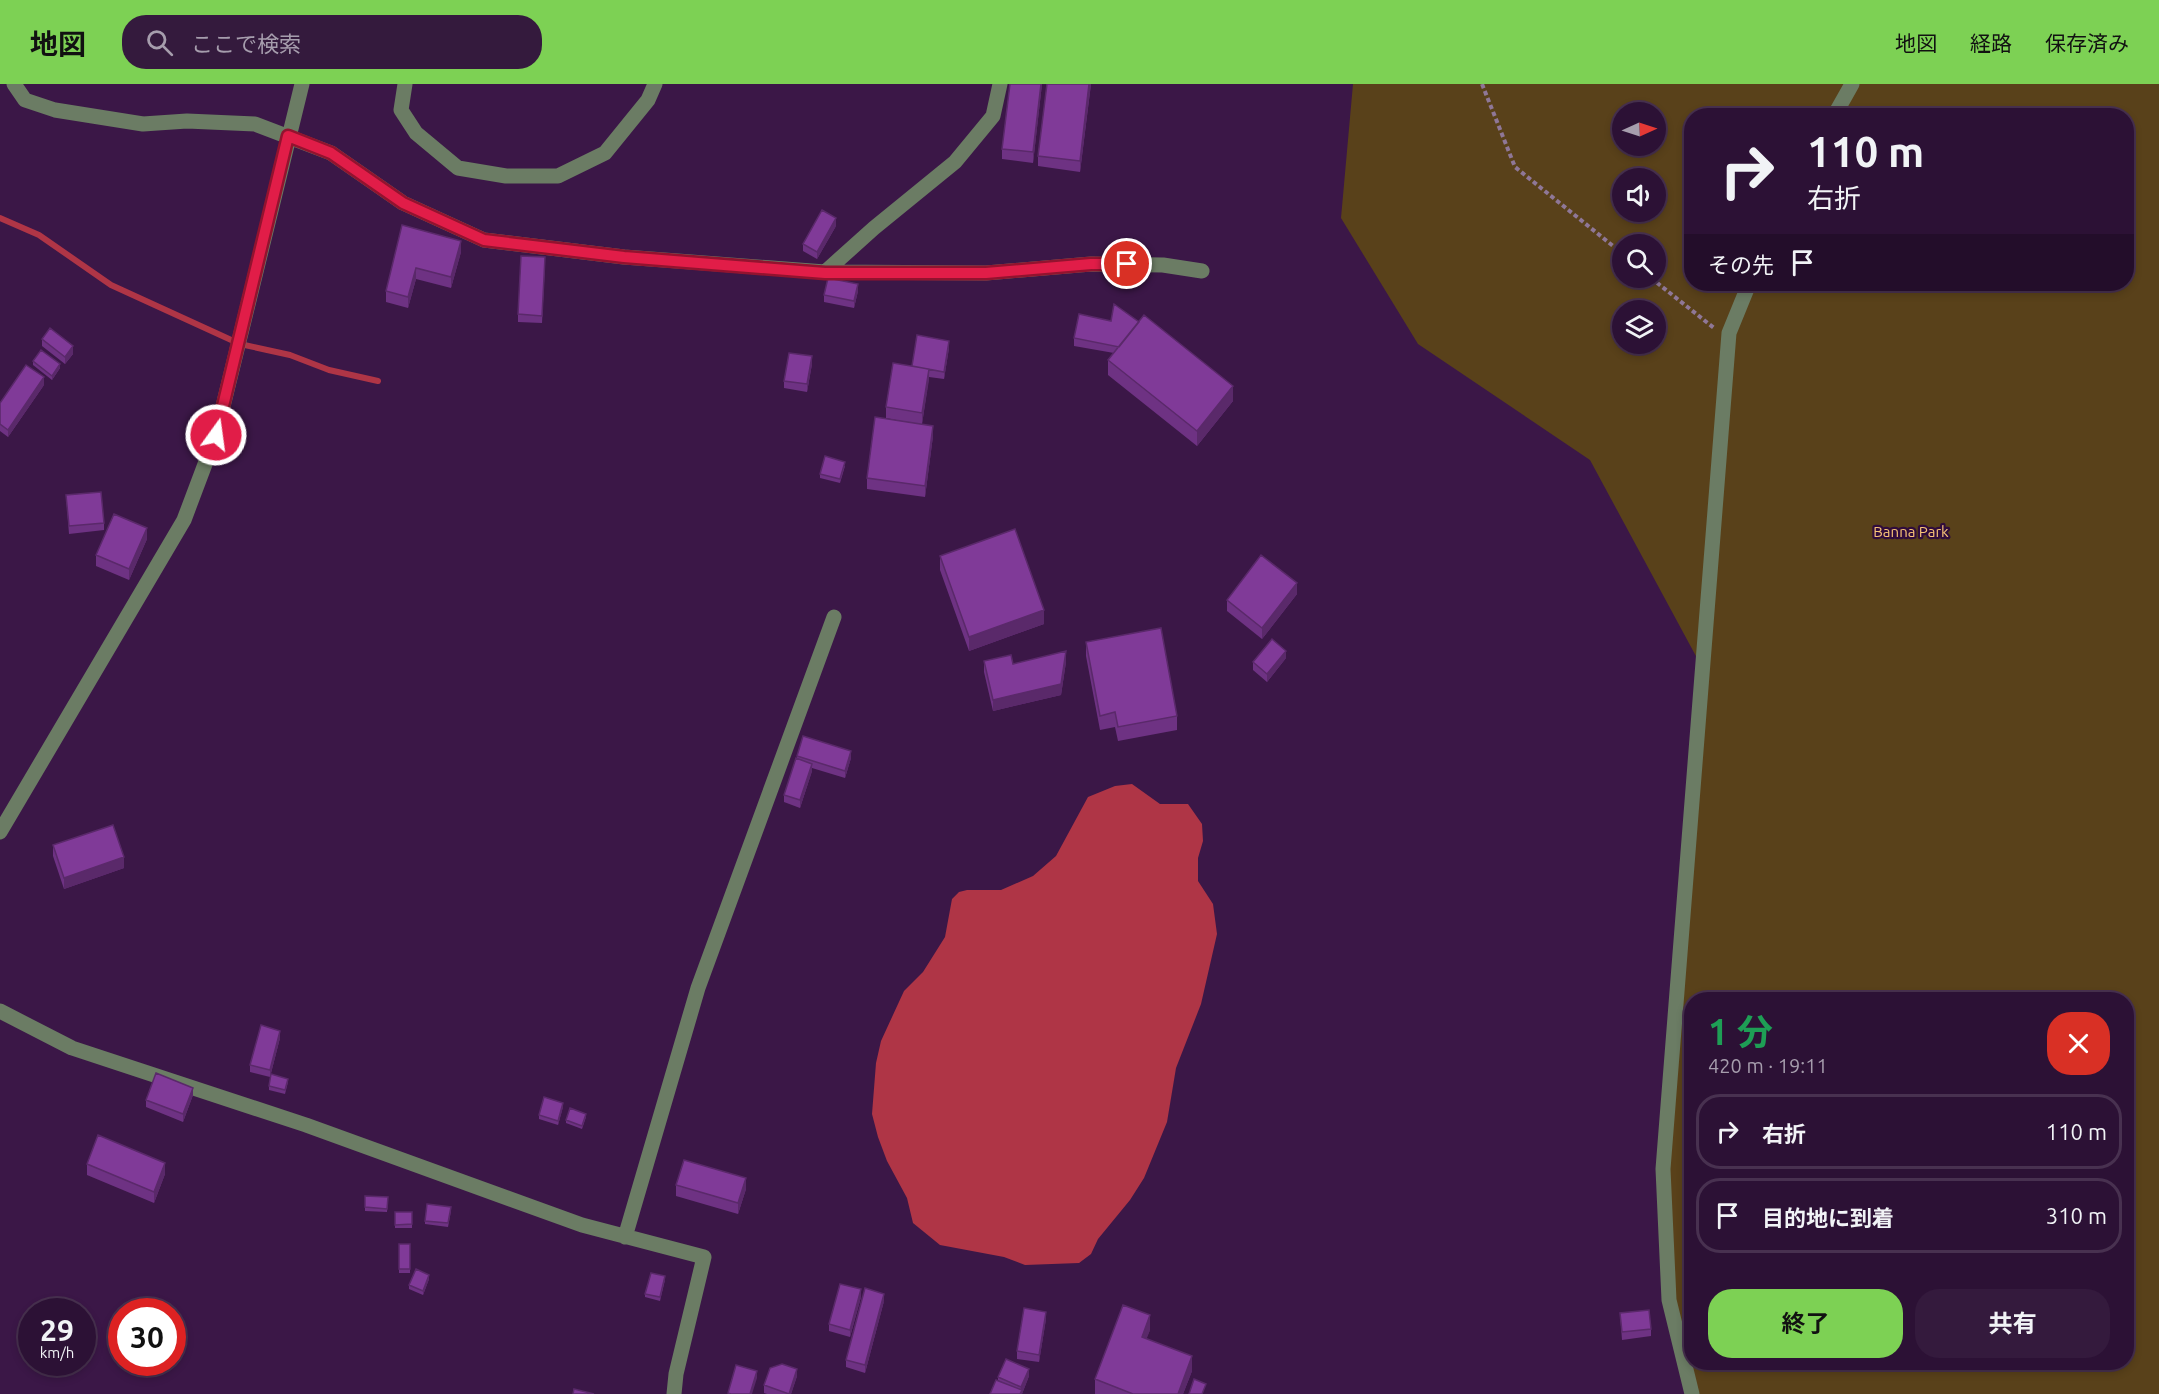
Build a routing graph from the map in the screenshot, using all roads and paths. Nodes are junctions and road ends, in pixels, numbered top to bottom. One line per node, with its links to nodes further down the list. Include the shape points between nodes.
1 (14, 84): 9 (street, via 25,100 55,110 143,124 255,124)
2 (302, 84): 9 (street)
3 (405, 84): 4 (street, via 400,110 416,133 458,168 506,176 558,176 604,153 648,100)
4 (655, 84)
5 (1000, 84): 12 (street, via 993,116 955,162)
6 (1482, 84): 10 (path, via 1515,167)
7 (1852, 84): 8 (street)
8 (1838, 108)
9 (288, 136): 12 (street, via 331,153 403,203 484,240 624,257); 17 (street, via 216,435 184,519)
10 (1612, 245)
11 (1202, 271): 12 (street, via 1163,265 1091,264 986,273)
12 (825, 273)
13 (1663, 288): 15 (path)
14 (1746, 291): 15 (street)
15 (1728, 340): 20 (street, via 1663,1168 1669,1300)
16 (834, 617): 19 (street, via 698,988)
17 (0, 832)
18 (0, 1011): 19 (street, via 72,1048)
19 (625, 1237): 22 (street, via 704,1257)
20 (1684, 1361)
21 (1686, 1370): 23 (street)
22 (674, 1394)
23 (1692, 1394)

